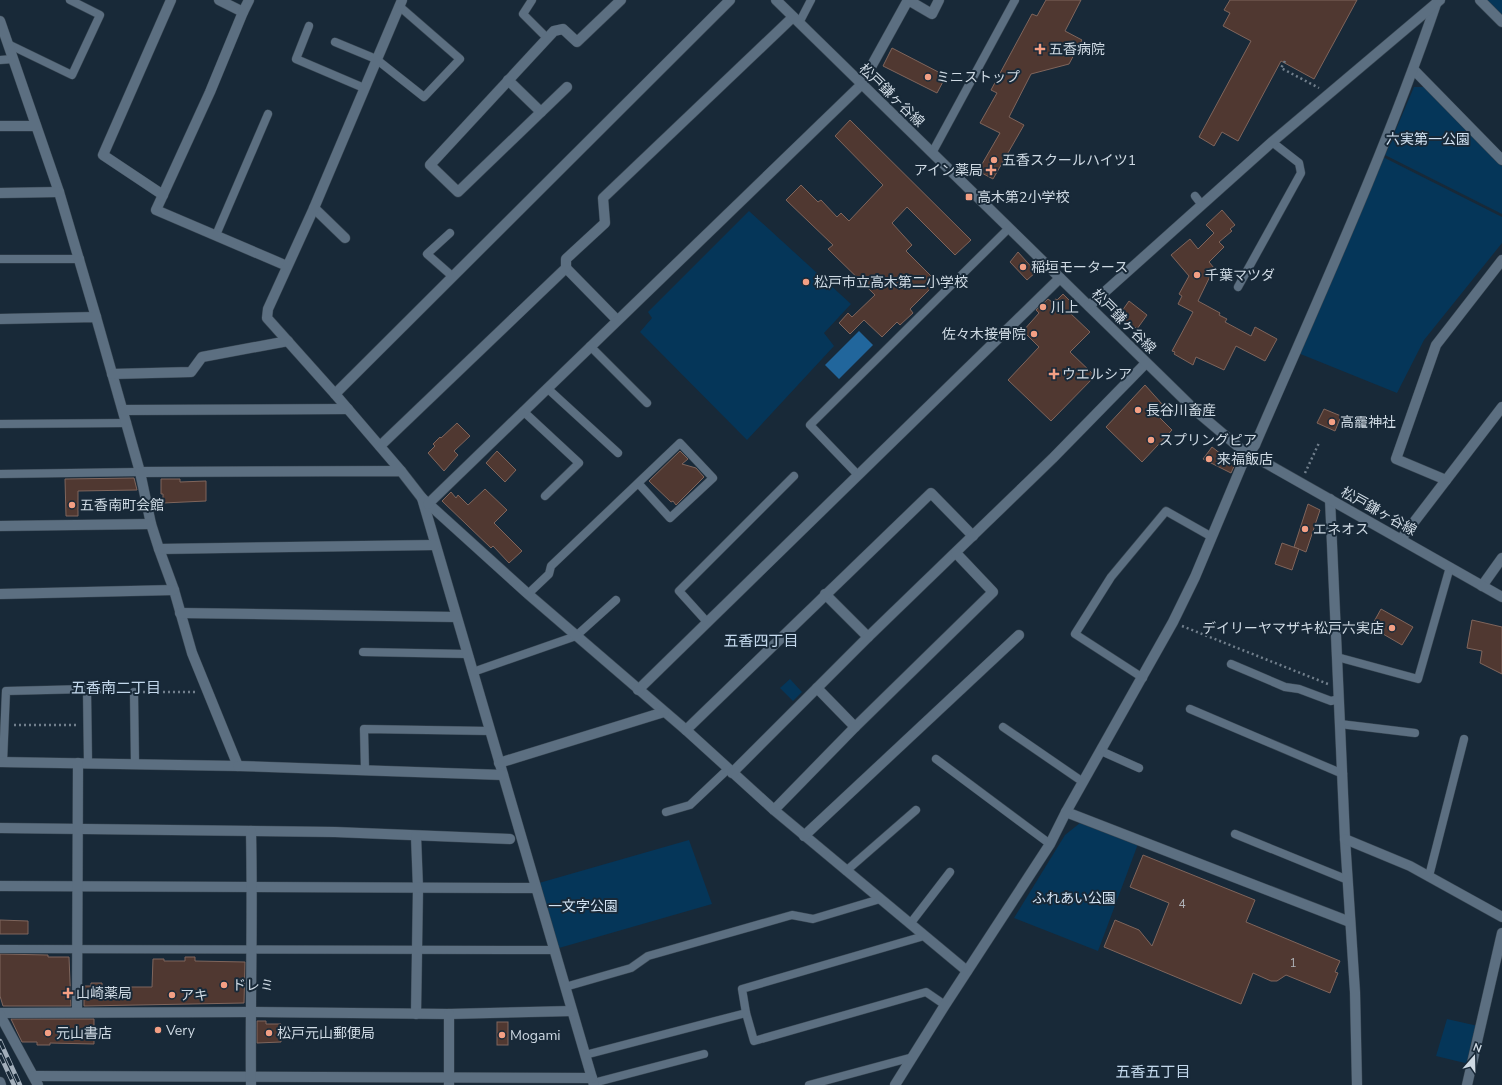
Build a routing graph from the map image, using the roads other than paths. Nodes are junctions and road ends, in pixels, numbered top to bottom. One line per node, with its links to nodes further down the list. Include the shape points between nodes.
1 (70, 0): 22 (lane, via 100,15 72,75)
2 (171, 0): 40 (street, via 103,156)
3 (219, 0): 15 (street)
4 (249, 0): 15 (street)
5 (532, 0): 20 (lane, via 523,14)
6 (621, 0): 20 (street, via 577,42 563,29 554,31)
7 (730, 0): 53 (street)
8 (776, 0): 16 (street, 松戸鎌ヶ谷線)
9 (811, 0): 16 (lane)
10 (939, 0): 28 (street, via 932,14 908,0)
11 (1015, 0): 36 (lane)
12 (1480, 0): 18 (street)
13 (1438, 2): 26 (street); 35 (street)
14 (400, 3): 24 (street); 24 (lane, via 460,59 424,97)
15 (244, 12): 40 (street)
16 (796, 20): 28 (street, 松戸鎌ヶ谷線); 52 (street, via 603,198 605,223 566,259)
17 (0, 21): 22 (street)
18 (1502, 22)
19 (309, 26): 30 (lane, via 296,59)
20 (547, 38): 27 (street)
21 (334, 42): 24 (lane)
22 (8, 44): 23 (street)
23 (13, 59): 25 (lane); 34 (street)
24 (376, 59): 30 (street)
25 (0, 60)
26 (1414, 70): 37 (street); 75 (street, via 1310,320)
27 (508, 80): 31 (street); 31 (street, via 430,165 458,192)
28 (861, 85): 36 (street, 松戸鎌ヶ谷線); 59 (street)
29 (567, 87): 31 (street)
30 (364, 88): 43 (street)
31 (541, 112)
32 (268, 114): 46 (lane)
33 (0, 126): 34 (street)
34 (36, 126): 38 (street)
35 (1272, 142): 42 (street); 55 (lane, via 1299,163 1301,173)
36 (932, 153): 44 (street, 松戸鎌ヶ谷線)
37 (1502, 160)
38 (60, 192): 39 (street); 48 (street)
39 (0, 193)
40 (163, 195): 46 (street, via 156,210)
41 (1195, 196): 42 (lane)
42 (1202, 205): 56 (street)
43 (314, 208): 47 (street); 51 (street)
44 (1009, 228): 54 (street, 松戸鎌ヶ谷線); 79 (lane, via 810,425)
45 (450, 233): 53 (lane, via 427,254)
46 (216, 235): 51 (street)
47 (345, 238)
48 (80, 258): 49 (lane); 57 (street)
49 (0, 259)
50 (1502, 260): 81 (street, via 1436,345 1396,459)
51 (287, 266): 60 (street, via 268,309 267,318)
52 (566, 268): 59 (street); 73 (street)
53 (452, 276): 65 (street)
54 (1060, 278): 56 (street, 松戸鎌ヶ谷線); 79 (street)
55 (1238, 287)
56 (1089, 306): 62 (street, 松戸鎌ヶ谷線)
57 (96, 317): 58 (street); 63 (street)
58 (0, 319)
59 (617, 320): 61 (street)
60 (288, 341): 63 (street, via 202,357 191,372); 65 (street)
61 (590, 346): 64 (street); 66 (lane)
62 (1146, 363): 75 (street, 松戸鎌ヶ谷線, via 1222,435); 88 (street)
63 (112, 374): 69 (street)
64 (547, 388): 70 (street); 74 (lane)
65 (335, 394): 68 (street)
66 (647, 403)
67 (1502, 407): 81 (street)
68 (348, 409): 69 (street); 73 (street)
69 (123, 410): 71 (street)
70 (523, 411): 83 (lane, via 579,463); 85 (street)
71 (126, 423): 72 (lane); 77 (street)
72 (0, 424)
73 (380, 446): 76 (street)
74 (618, 453)
75 (1250, 454): 84 (street, 松戸鎌ヶ谷線); 89 (street, via 1244,460)
76 (401, 471): 77 (street); 85 (street)
77 (140, 472): 78 (lane); 86 (street)
78 (0, 474)
79 (858, 475): 105 (street)
80 (794, 476): 105 (lane, via 679,591)
81 (1446, 480): 90 (street)
82 (638, 483): 82 (lane, via 670,518 713,478 680,443); 99 (lane, via 551,566 549,574)
83 (545, 496)
84 (1330, 499): 90 (street, 松戸鎌ヶ谷線); 111 (street)
85 (425, 501): 91 (street); 99 (street)
86 (152, 524): 87 (street); 92 (street)
87 (0, 526)
88 (973, 536): 93 (street); 100 (street, via 931,493)
89 (1212, 537): 114 (street, via 1173,622); 114 (lane, via 1166,511 1111,577 1075,634)
90 (1401, 539): 95 (street, 松戸鎌ヶ谷線)
91 (435, 545): 92 (street); 104 (street)
92 (159, 549): 97 (street)
93 (956, 553): 108 (street); 122 (street, via 994,592)
94 (1502, 558): 96 (street)
95 (1450, 567): 96 (street, 松戸鎌ヶ谷線); 111 (lane, via 1418,678)
96 (1482, 586): 101 (street, 松戸鎌ヶ谷線)
97 (174, 590): 98 (street); 103 (street)
98 (0, 594)
99 (528, 594): 107 (street)
100 (825, 594): 108 (street); 124 (street)
101 (1502, 597)
102 (616, 600): 107 (lane)
103 (180, 613): 104 (street); 134 (street, via 192,653)
104 (456, 617): 110 (street)
105 (707, 622): 116 (street)
106 (1019, 635): 150 (street)
107 (576, 636): 113 (lane); 116 (street)
108 (868, 636): 115 (street)
109 (363, 652): 110 (lane)
110 (467, 654): 113 (street)
111 (1337, 657): 118 (street)
112 (1231, 664): 118 (lane, via 1285,687 1299,689 1331,701)
113 (472, 672): 125 (street)
114 (1143, 678): 128 (street)
115 (817, 688): 122 (street); 137 (street)
116 (638, 690): 120 (street)
117 (134, 692): 133 (lane)
118 (1339, 699): 121 (street)
119 (1190, 709): 138 (lane)
120 (664, 712): 124 (street); 132 (street)
121 (1340, 724): 126 (lane); 138 (street)
122 (855, 727): 141 (street)
123 (1003, 727): 140 (lane)
124 (686, 730): 137 (street)
125 (490, 731): 132 (street); 136 (lane, via 364,729)
126 (1415, 733)
127 (1464, 739): 156 (lane)
128 (1101, 751): 135 (lane); 140 (street)
129 (936, 760): 153 (lane)
130 (2, 762): 131 (street); 131 (lane, via 6,691 87,689)
131 (83, 763): 133 (street); 146 (street)
132 (499, 763): 139 (street)
133 (135, 764): 134 (street)
134 (238, 766): 136 (street)
135 (1139, 768)
136 (365, 770): 139 (street)
137 (730, 771): 141 (street); 143 (lane, via 690,805)
138 (1343, 774): 152 (street)
139 (503, 775): 162 (street)
140 (1083, 782): 144 (street)
141 (774, 810): 150 (street)
142 (916, 810): 154 (lane)
143 (666, 812)
144 (1066, 812): 153 (street); 165 (street)
145 (0, 828): 146 (street)
146 (77, 828): 147 (street); 159 (street)
147 (251, 831): 149 (street); 160 (street)
148 (1235, 834): 157 (lane)
149 (416, 836): 151 (street); 161 (street)
150 (804, 836): 154 (street)
151 (510, 839)
152 (1345, 839): 156 (street); 157 (street)
153 (1050, 844): 174 (street)
154 (846, 871): 163 (street)
155 (950, 872): 166 (lane)
156 (1429, 876): 164 (street)
157 (1348, 880): 165 (street)
158 (0, 886): 159 (street)
159 (77, 886): 160 (street); 170 (street)
160 (252, 886): 161 (street); 171 (street)
161 (418, 888): 162 (street); 172 (street)
162 (536, 888): 173 (street)
163 (880, 899): 166 (street); 175 (lane, via 813,919 792,914 648,956 630,968)
164 (1502, 918)
165 (1350, 922): 193 (street)
166 (910, 924): 168 (street)
167 (1502, 933): 194 (street)
168 (924, 936): 174 (street); 180 (lane, via 742,989)
169 (0, 949): 170 (lane)
170 (77, 949): 171 (lane); 178 (street)
171 (250, 950): 172 (lane); 179 (street)
172 (417, 950): 173 (lane); 182 (street)
173 (554, 950): 175 (street)
174 (967, 971): 176 (street)
175 (565, 987): 177 (street)
176 (945, 1005): 180 (lane, via 926,992 754,1041); 186 (street)
177 (572, 1011): 183 (street); 185 (street)
178 (77, 1012): 179 (street); 181 (street)
179 (250, 1012): 182 (street); 188 (street)
180 (746, 1013): 185 (lane)
181 (0, 1014): 187 (street)
182 (416, 1014): 183 (street)
183 (449, 1014): 189 (street)
184 (704, 1054): 190 (lane)
185 (585, 1055): 190 (street)
186 (913, 1057): 191 (lane); 192 (street)
187 (36, 1081): 188 (street)
188 (251, 1081): 189 (street)
189 (449, 1081): 190 (street)
190 (593, 1082)
191 (809, 1085)
192 (895, 1085)
193 (1357, 1085)
194 (1467, 1085)

